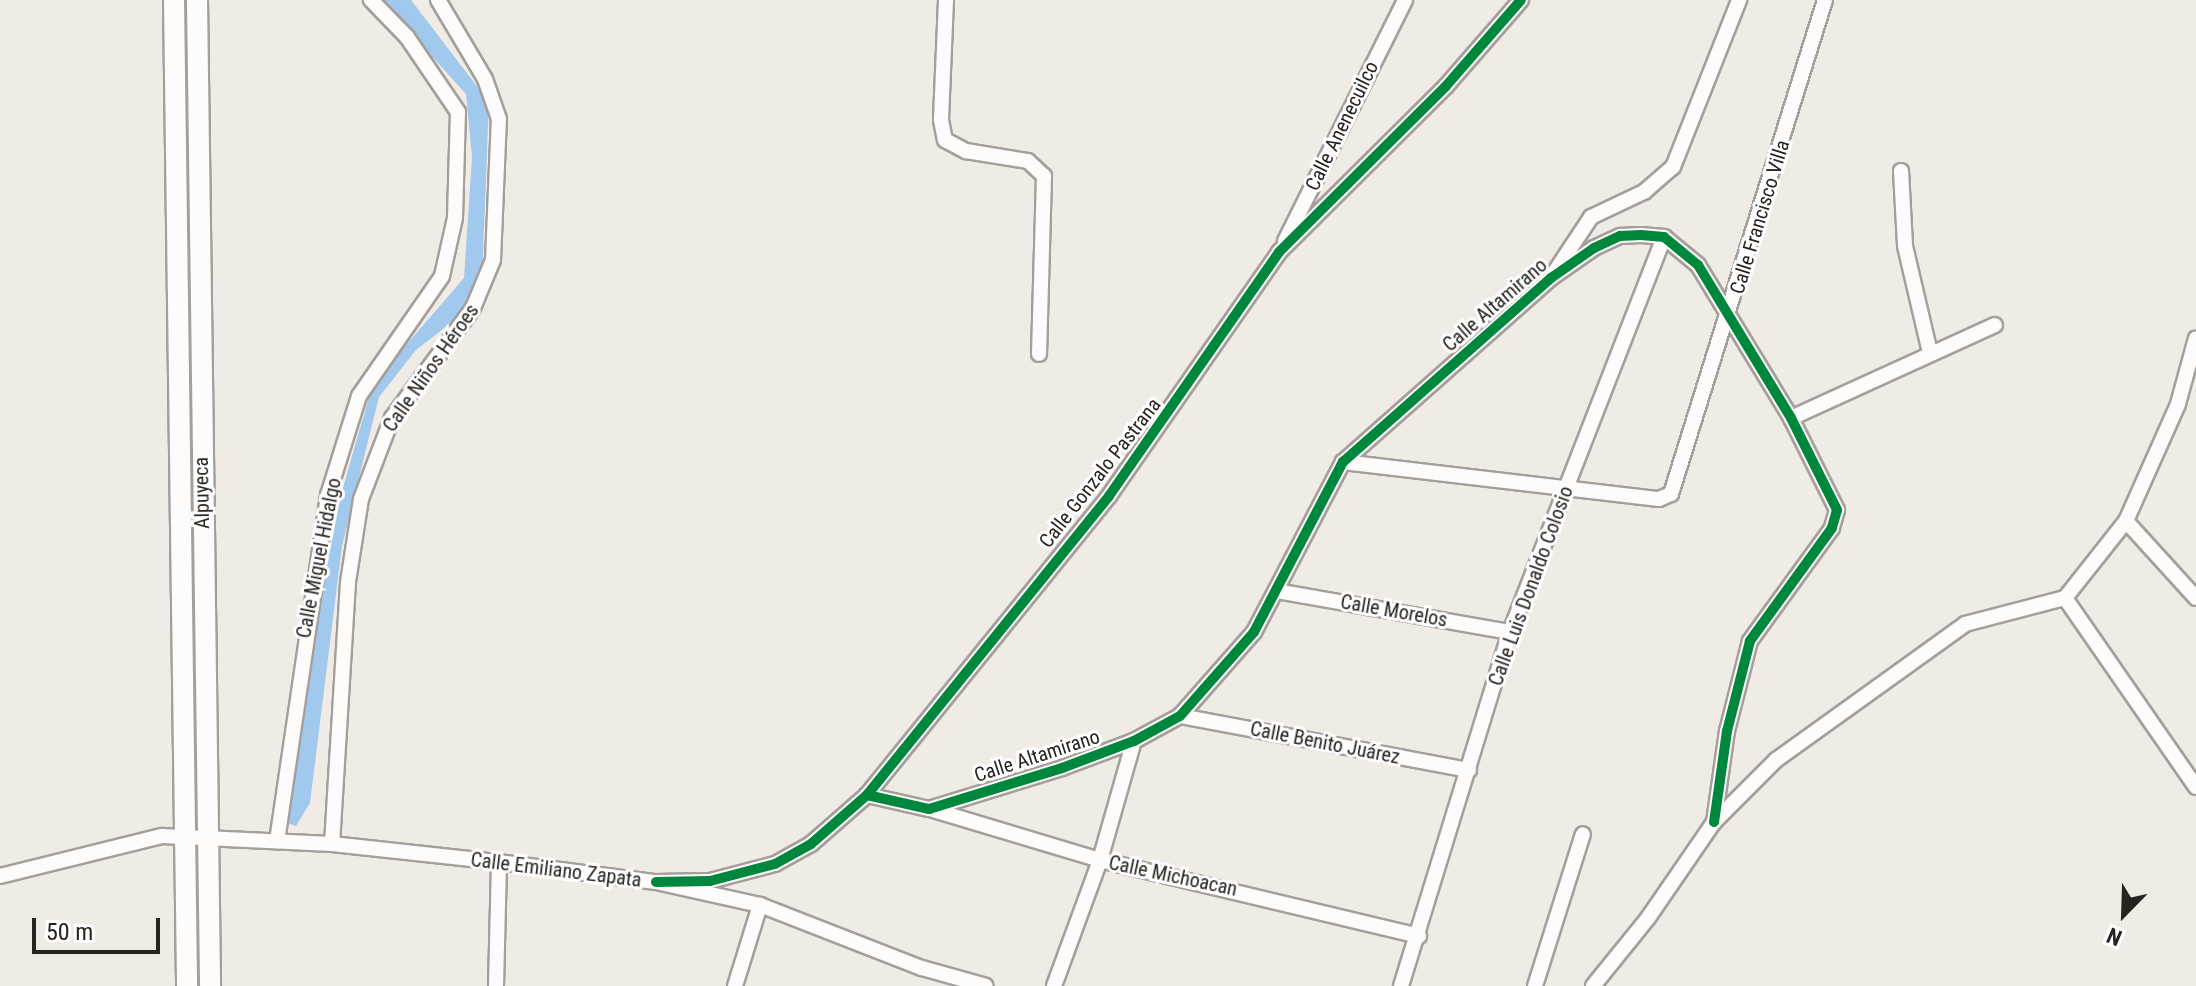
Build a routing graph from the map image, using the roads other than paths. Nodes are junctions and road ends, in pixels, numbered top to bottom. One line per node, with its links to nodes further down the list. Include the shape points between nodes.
1 (174, 0): 35 (main road, Alpuyeca)
2 (197, 0): 36 (main road, Alpuyeca)
3 (371, 0): 37 (street, Calle Miguel Hidalgo, via 415,48 458,112 455,218 442,276 359,396 328,495)
4 (438, 0): 38 (street, Calle Niños Héroes, via 485,79 499,119 493,260 473,308 392,418 361,499 348,582)
5 (946, 0): 18 (street, via 941,120 945,140 966,151 1028,161 1044,176)
6 (1405, 0): 12 (street, Calle Anenecuilco)
7 (1521, 0): 12 (street, Calle Gonzalo Pastrana, via 1446,86)
8 (1739, 0): 13 (street, via 1673,167 1644,192 1591,217)
9 (1825, 0): 14 (street, Calle Francisco Villa)
10 (1901, 171): 17 (street, via 1905,246)
11 (1664, 237): 13 (street, Calle Altamirano, via 1620,236); 14 (street, via 1698,265); 21 (street, Calle Luis Donaldo Colosio)
12 (1279, 252): 31 (street, Calle Gonzalo Pastrana, via 1109,496)
13 (1551, 278): 20 (street, Calle Altamirano)
14 (1730, 316): 19 (street); 21 (street, Calle Francisco Villa, via 1671,494 1659,499)
15 (1995, 325): 17 (street)
16 (2196, 338): 22 (street, via 2178,404)
17 (1930, 353): 19 (street)
18 (1039, 354)
19 (1791, 418): 33 (street, via 1836,501 1835,518 1750,641 1727,731)
20 (1343, 462): 21 (street); 23 (street, Calle Altamirano)
21 (1566, 488): 26 (street, Calle Luis Donaldo Colosio)
22 (2126, 521): 24 (street); 25 (street)
23 (1277, 591): 26 (street, Calle Morelos); 27 (street, Calle Altamirano, via 1241,650)
24 (2065, 598): 30 (street); 33 (street, via 1965,624 1776,760)
25 (2196, 598)
26 (1510, 632): 29 (street, Calle Luis Donaldo Colosio)
27 (1180, 716): 28 (street, Calle Altamirano); 29 (street, Calle Benito Juárez)
28 (1134, 741): 32 (street, Calle Altamirano, via 1018,784); 39 (street)
29 (1469, 770): 44 (street, Calle Luis Donaldo Colosio)
30 (2196, 787)
31 (867, 795): 32 (street, Calle Altamirano); 42 (street, Calle Gonzalo Pastrana, via 811,844 775,864 710,881)
32 (929, 809): 39 (street, Calle Michoacan)
33 (1714, 822): 53 (street)
34 (1583, 834): 52 (street)
35 (183, 837): 36 (street, Calle Emiliano Zapata); 41 (street, Calle Emiliano Zapata, via 132,841); 45 (main road, Alpuyeca)
36 (206, 838): 37 (street, Calle Emiliano Zapata); 46 (main road, Alpuyeca)
37 (277, 841): 38 (street, Calle Emiliano Zapata)
38 (332, 844): 40 (street, Calle Emiliano Zapata)
39 (1100, 860): 44 (street, Calle Michoacan); 50 (street)
40 (499, 862): 42 (street, Calle Emiliano Zapata); 47 (street)
41 (0, 876)
42 (656, 882): 43 (street, Calle Emiliano Zapata)
43 (760, 905): 48 (street); 49 (street, Calle Emiliano Zapata, via 922,968)
44 (1419, 936): 51 (street, Calle Luis Donaldo Colosio)
45 (187, 986)
46 (210, 986)
47 (496, 986)
48 (735, 986)
49 (986, 986)
50 (1054, 986)
51 (1401, 986)
52 (1535, 986)
53 (1593, 986)

